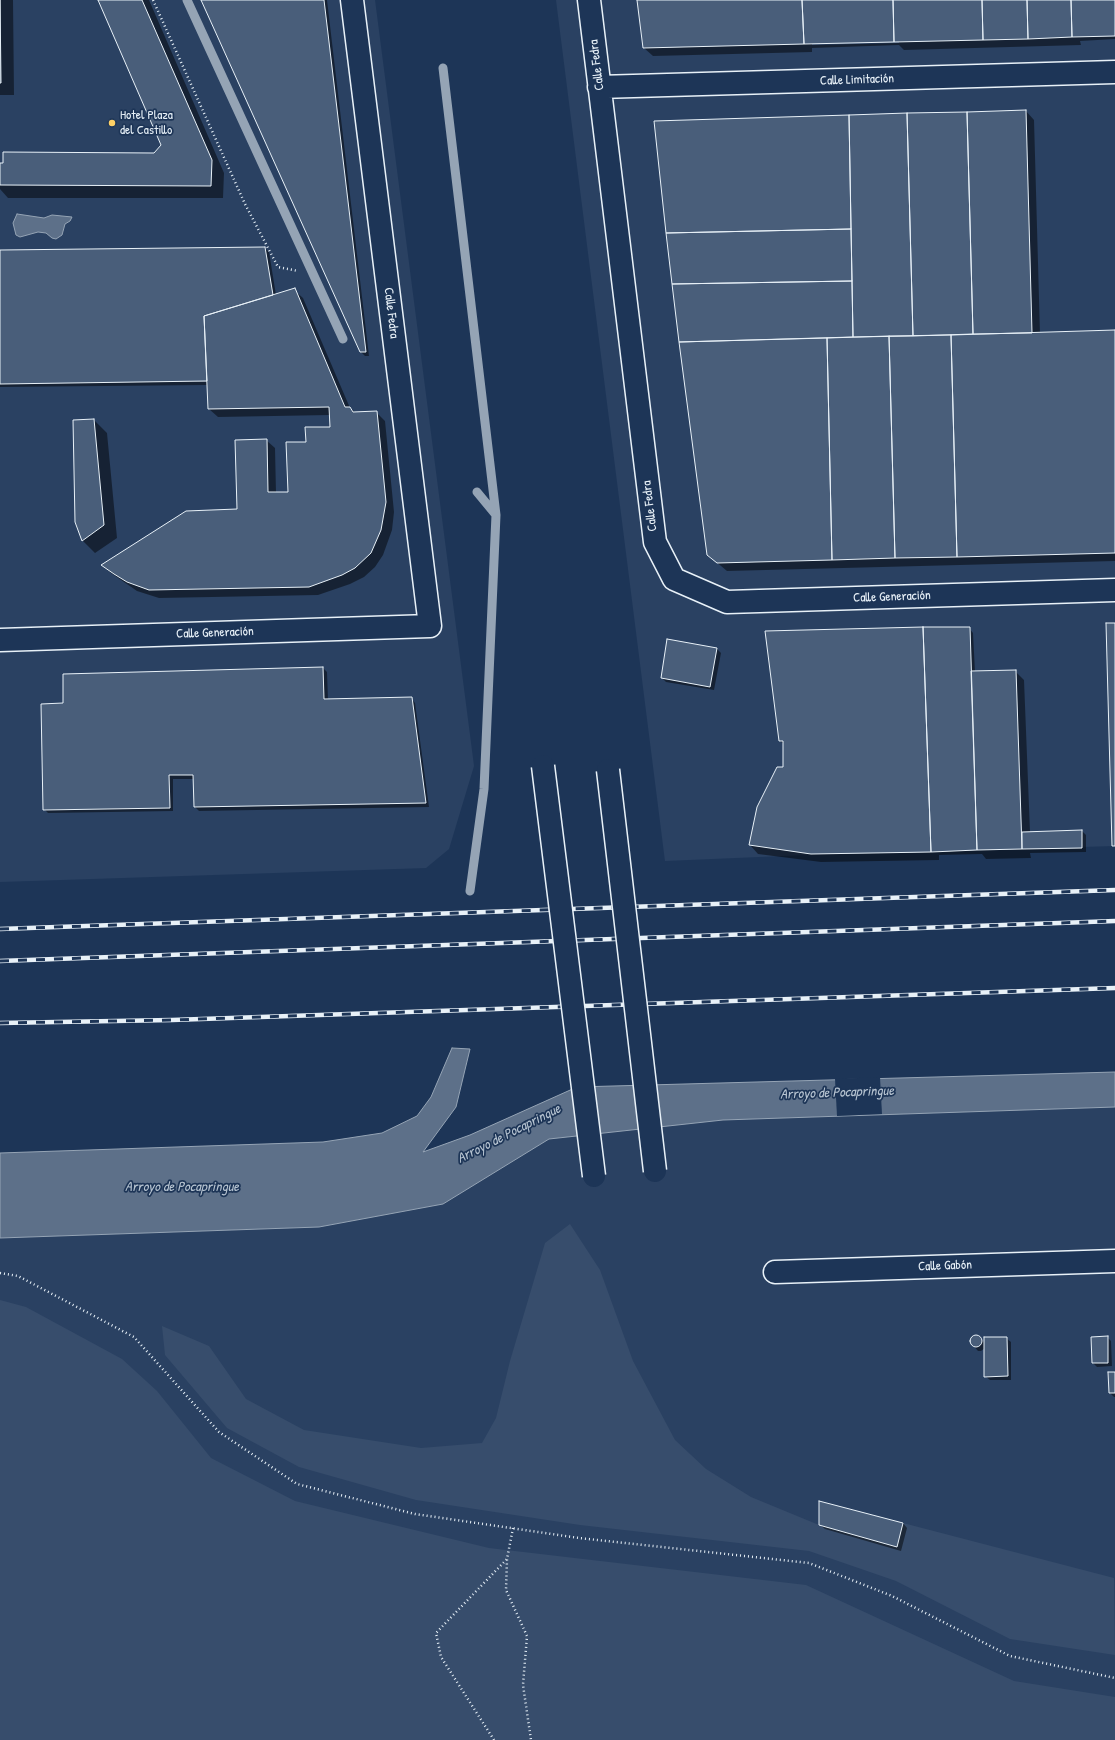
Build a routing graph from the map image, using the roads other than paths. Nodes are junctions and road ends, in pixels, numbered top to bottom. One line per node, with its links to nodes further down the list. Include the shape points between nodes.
1 (352, 0): 7 (street, Calle Fedra)
2 (589, 0): 4 (street, Calle Fedra)
3 (1115, 72): 4 (street, Calle Limitación)
4 (599, 87): 5 (street, Calle Fedra, via 655,542)
5 (674, 579): 6 (street, Calle Generación, via 727,602)
6 (1115, 590)
7 (430, 626): 8 (street, Calle Generación)
8 (0, 640)
9 (543, 766): 12 (street, bridge)
10 (608, 770): 11 (street, bridge)
11 (656, 1171)
12 (594, 1176)
13 (1115, 1261): 14 (street, Calle Gabón)
14 (775, 1272)

